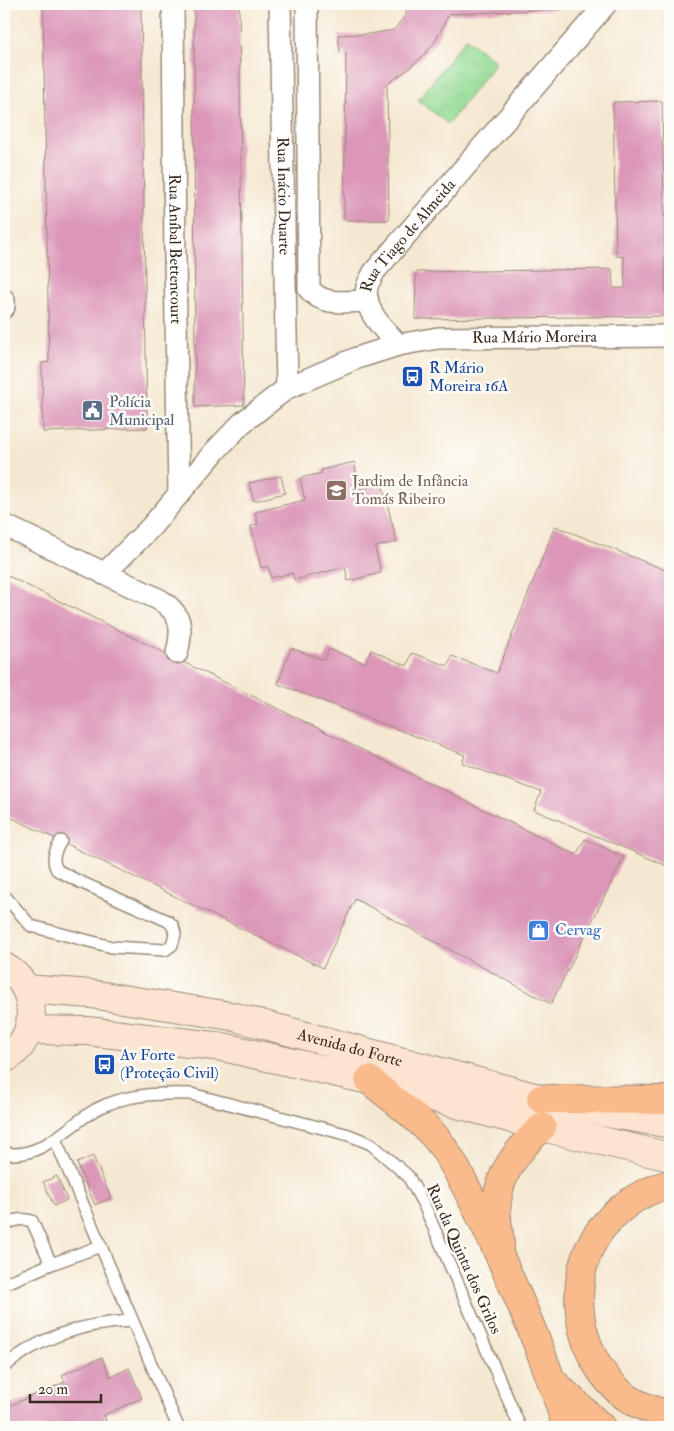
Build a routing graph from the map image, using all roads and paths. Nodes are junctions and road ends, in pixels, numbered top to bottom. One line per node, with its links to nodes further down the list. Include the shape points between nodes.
1 (173, 4): 11 (street, Rua Aníbal Bettencourt)
2 (280, 4): 10 (street, Rua Inácio Duarte)
3 (307, 4): 6 (street, Rua Inácio Duarte, via 309,289 316,297 334,303)
4 (606, 4): 6 (street, Rua Tiago de Almeida, via 374,272 367,288)
5 (4, 300): 7 (street)
6 (368, 302): 9 (street, Rua Tiago de Almeida, via 375,319)
7 (4, 307)
8 (670, 336): 9 (street, Rua Mário Moreira, via 438,338)
9 (398, 345): 10 (street, via 357,358)
10 (287, 388): 11 (street, via 242,423)
11 (179, 494): 13 (street)
12 (4, 525): 13 (street)
13 (104, 574): 14 (street, via 172,608 182,635)
14 (177, 653)
15 (60, 841): 16 (lane, via 53,858 57,870 168,921 175,934 172,945 165,950 112,947 32,926)
16 (4, 895)
17 (5, 967): 18 (street)
18 (26, 989): 19 (street, via 31,1002); 22 (street, Avenida do Forte, via 91,994 231,1016)
19 (29, 1030): 20 (street, via 17,1050); 21 (street, Avenida do Forte, via 87,1031 223,1047)
20 (4, 1059)
21 (369, 1080): 26 (street, Avenida do Forte); 33 (highway, via 439,1142)
22 (541, 1099): 23 (highway); 24 (street, Avenida do Forte)
23 (670, 1100)
24 (572, 1107): 25 (street, Avenida do Forte); 26 (street)
25 (670, 1124)
26 (542, 1127): 29 (street, Avenida do Forte); 33 (highway, via 510,1164 500,1183 496,1203)
27 (55, 1139): 28 (lane, Rua da Quinta dos Grilos, via 29,1152); 32 (lane); 41 (lane, Rua da Quinta dos Grilos, via 94,1110 120,1099 141,1095 191,1094 349,1135 370,1144 408,1176 424,1205)
28 (4, 1153)
29 (670, 1157)
30 (670, 1184): 39 (highway, via 645,1192 599,1232 589,1250 579,1292 584,1338 593,1359 633,1401)
31 (4, 1225): 34 (lane, via 14,1220 32,1221)
32 (100, 1246): 34 (lane); 36 (lane)
33 (501, 1258): 38 (highway)
34 (51, 1264): 35 (lane)
35 (4, 1284)
36 (132, 1321): 37 (lane, via 103,1323 69,1331 18,1354); 40 (lane)
37 (4, 1367)
38 (553, 1382): 42 (highway); 43 (highway)
39 (670, 1415)
40 (178, 1427)
41 (520, 1427)
42 (567, 1427)
43 (601, 1427)

